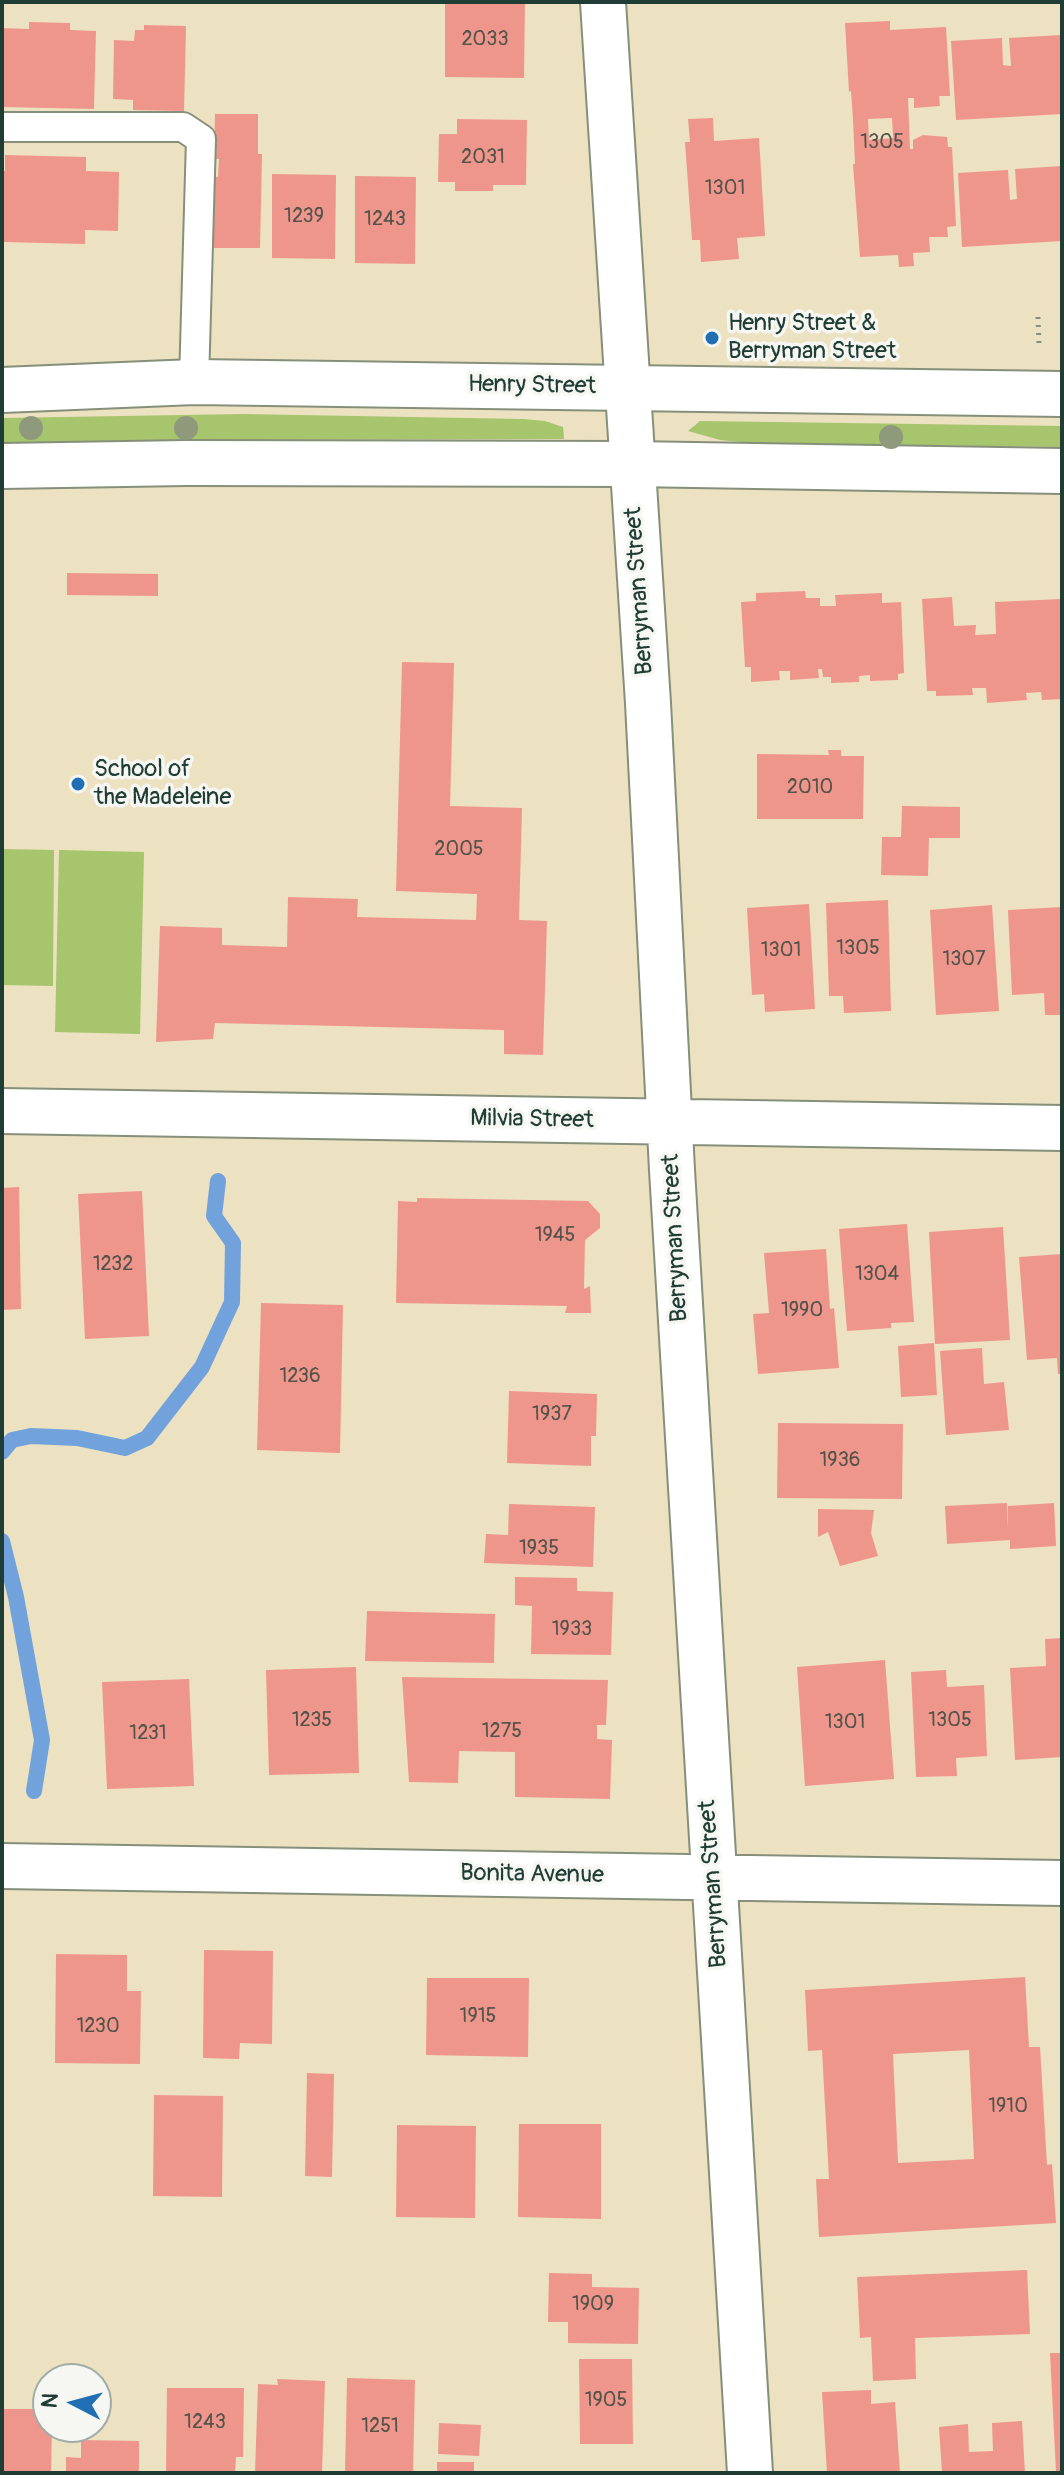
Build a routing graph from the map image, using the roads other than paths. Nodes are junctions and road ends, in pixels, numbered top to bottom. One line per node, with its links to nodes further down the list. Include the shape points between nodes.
1 (603, 2): 4 (street, Berryman Street)
2 (2, 127): 3 (lane, via 183,127 201,139)
3 (194, 382): 4 (street, Henry Street); 5 (street, Henry Street)
4 (626, 387): 6 (street, Henry Street); 7 (street, Berryman Street)
5 (2, 390)
6 (1062, 394)
7 (632, 464): 8 (street); 9 (street); 11 (street, Berryman Street)
8 (2, 466)
9 (1062, 471)
10 (2, 1111): 11 (street, Milvia Street)
11 (669, 1122): 12 (street, Milvia Street); 14 (street, Berryman Street)
12 (1062, 1128)
13 (2, 1866): 14 (street, Bonita Avenue)
14 (714, 1878): 15 (street, Bonita Avenue); 16 (street, Berryman Street)
15 (1062, 1883)
16 (750, 2473)

